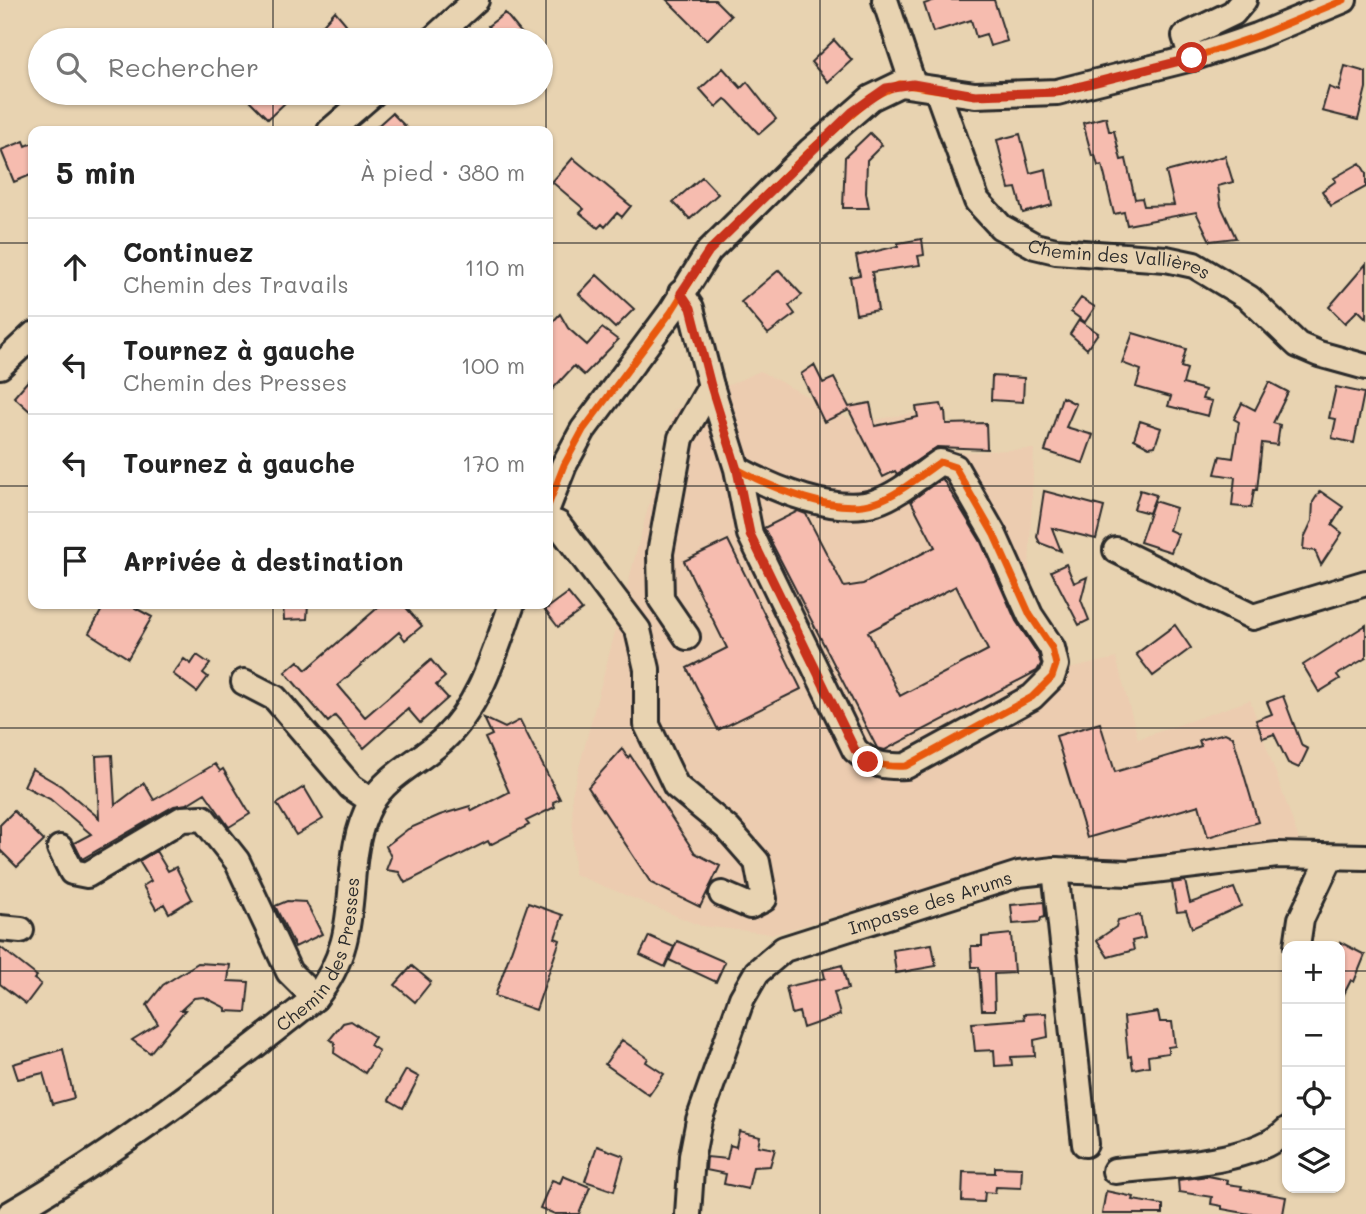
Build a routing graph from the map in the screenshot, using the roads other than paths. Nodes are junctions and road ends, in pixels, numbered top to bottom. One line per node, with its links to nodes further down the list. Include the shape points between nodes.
1 (476, 0): 5 (street)
2 (885, 0): 7 (street, Chemin des Vallières)
3 (1244, 0): 6 (street, via 1233,13 1185,36)
4 (1344, 0): 6 (street)
5 (445, 28)
6 (1192, 58): 7 (street, via 1057,92 975,95)
7 (925, 87): 10 (street, via 886,88 852,112 709,251); 13 (street, Chemin des Vallières, via 977,201 1014,236 1056,251 1194,265 1249,298 1297,345)
8 (360, 105): 9 (street)
9 (336, 126)
10 (681, 293): 14 (street, via 691,308); 16 (street, via 583,430)
11 (28, 340): 12 (street)
12 (0, 366)
13 (1366, 367)
14 (711, 386): 15 (street); 21 (street, via 681,439 660,553 661,599)
15 (737, 470): 15 (street, via 750,534 855,750 868,762 906,766 1031,697 1052,677 1056,665 1052,648 1030,615 994,535 955,467 940,462 878,502 857,506 772,488)
16 (553, 493)
17 (553, 522): 28 (street, via 638,630 647,669 647,725 676,786 728,829 757,862 764,899 750,906)
18 (1116, 550): 19 (street, via 1253,617)
19 (1366, 583)
20 (510, 609): 23 (street, Chemin des Presses, via 484,678 458,723)
21 (687, 637)
22 (244, 682): 23 (street, via 275,698 351,787)
23 (372, 802): 30 (street, Chemin des Presses, via 358,845 342,954)
24 (60, 848): 30 (street, via 72,873 87,875 182,819 203,818 237,861 289,972)
25 (1366, 857): 26 (street, Impasse des Arums)
26 (1330, 858): 27 (street, Impasse des Arums, via 1277,855 1129,873); 29 (street, via 1301,919)
27 (1055, 870): 32 (street); 35 (street, Impasse des Arums, via 1019,874 784,949 757,972 742,998 699,1120)
28 (722, 894)
29 (1298, 941)
30 (316, 999): 34 (street, Chemin des Presses, via 178,1104)
31 (1282, 1135): 33 (street, via 1274,1144 1211,1159)
32 (1085, 1144)
33 (1115, 1171)
34 (10, 1214)
35 (688, 1214)

